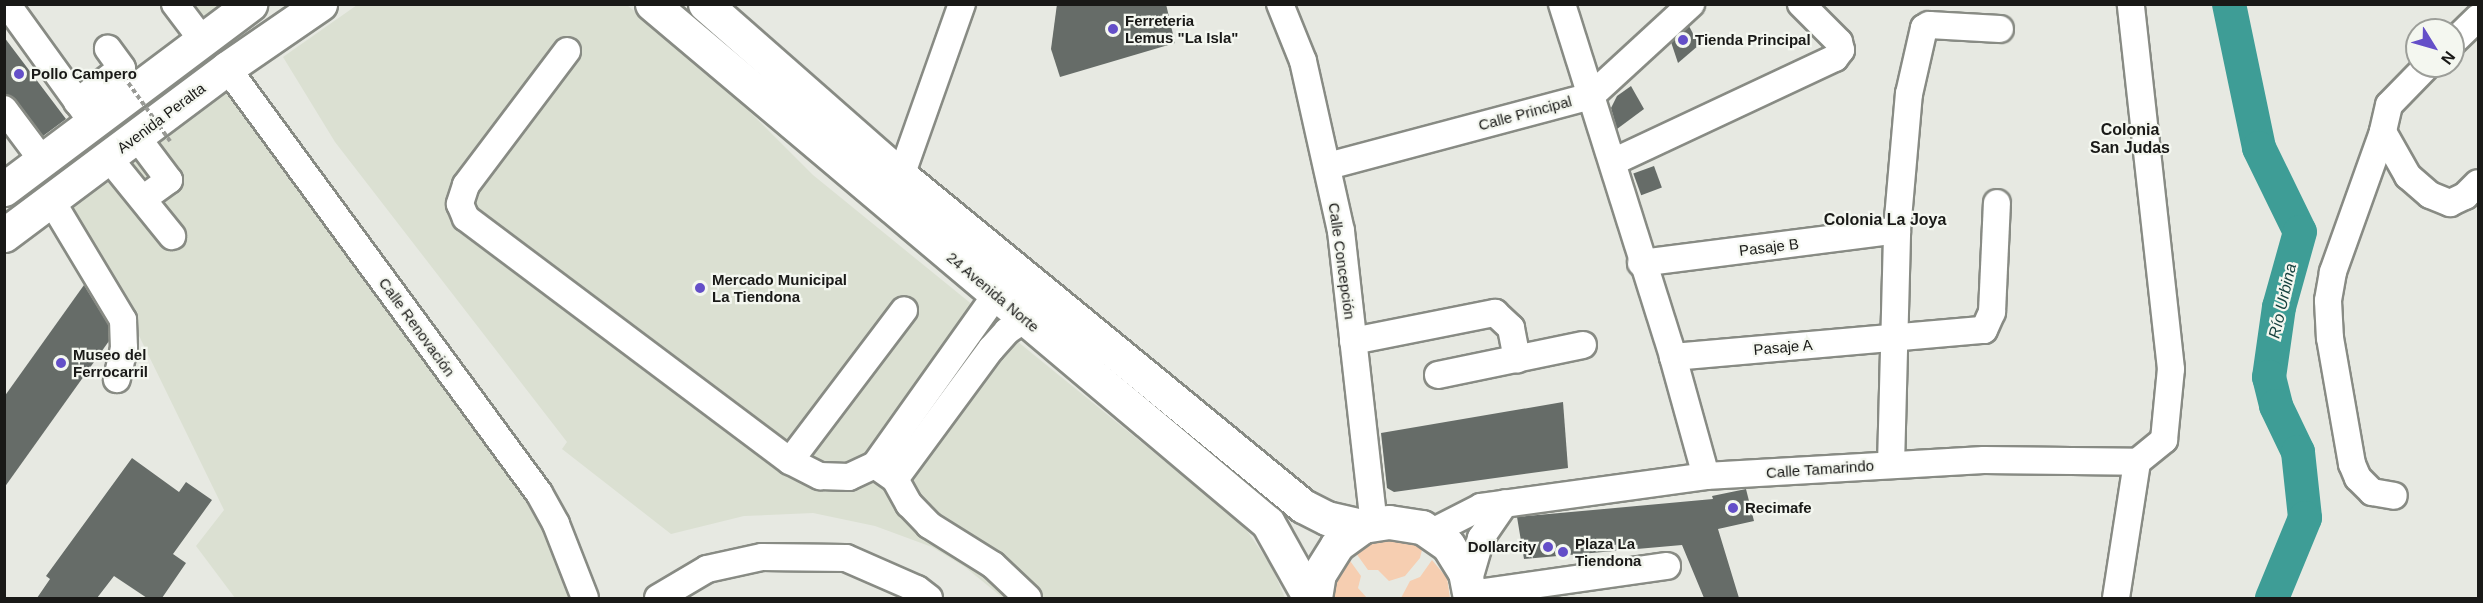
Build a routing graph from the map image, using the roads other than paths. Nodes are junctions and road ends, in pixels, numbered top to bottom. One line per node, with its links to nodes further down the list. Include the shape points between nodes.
1 (175, 4): 20 (street, Calle Renovación)
2 (250, 4): 20 (main road, Avenida Peralta)
3 (272, 4): 20 (main road)
4 (296, 4): 20 (main road)
5 (320, 4): 20 (main road, Avenida Peralta)
6 (652, 4): 42 (main road, 24 Avenida Norte)
7 (962, 4): 31 (street)
8 (1280, 4): 30 (street, Calle Concepción, via 1303,61)
9 (1562, 4): 22 (street)
10 (1691, 4): 22 (street, Calle Principal)
11 (1801, 4): 29 (street, via 1839,42 1841,50 1835,58)
12 (2131, 4): 53 (street, via 2171,369 2164,440)
13 (712, 7): 31 (main road, 24 Avenida Norte)
14 (13, 11): 24 (street)
15 (2478, 18): 17 (street)
16 (2000, 29): 38 (street, via 1936,25 1924,28 1909,94)
17 (2465, 30)
18 (108, 49): 24 (street, via 122,68)
19 (567, 51): 52 (street, via 466,185 460,204 466,218)
20 (215, 55): 24 (main road, Avenida Peralta); 26 (main road, Avenida Peralta); 37 (main road); 63 (street, Calle Renovación, via 538,493 556,524)
21 (2415, 78): 25 (street, via 2389,105)
22 (1591, 96): 29 (street); 30 (street, Calle Principal)
23 (4, 110): 28 (street)
24 (85, 112): 28 (main road, Avenida Peralta)
25 (2383, 132): 32 (street, via 2408,176 2430,195 2450,203 2465,196); 57 (street, via 2333,272 2328,301 2330,338 2352,464 2358,478 2372,492)
26 (136, 136): 27 (main road, Avenida Peralta); 34 (street, via 169,180)
27 (108, 157): 34 (street); 35 (main road, Avenida Peralta)
28 (42, 160): 33 (main road, Avenida Peralta)
29 (1613, 162): 41 (street)
30 (1328, 166): 46 (street, Calle Concepción, via 1341,231)
31 (901, 176): 59 (main road, 24 Avenida Norte, via 1303,506 1327,518)
32 (2478, 183)
33 (4, 189)
34 (144, 198): 40 (street)
35 (51, 200): 39 (main road, Avenida Peralta); 51 (street, via 123,320 124,348)
36 (1997, 203): 45 (street, Pasaje A, via 1992,312 1984,330)
37 (4, 210)
38 (1897, 230): 41 (street, Pasaje B); 45 (street)
39 (4, 235)
40 (172, 236)
41 (1641, 263): 48 (street)
42 (996, 295): 44 (main road, 24 Avenida Norte); 55 (street)
43 (904, 310): 52 (street)
44 (1026, 318): 55 (street, via 1007,331); 67 (main road, 24 Avenida Norte, via 1268,523)
45 (1893, 336): 48 (street, Pasaje A); 54 (street)
46 (1353, 341): 49 (street, via 1495,313 1511,328); 59 (street, Calle Concepción)
47 (1583, 345): 49 (street)
48 (1673, 357): 56 (street)
49 (1517, 358): 50 (street)
50 (1438, 375)
51 (117, 379)
52 (790, 461): 55 (street, via 820,476)
53 (2137, 462): 54 (street, Calle Tamarindo, via 1984,459); 69 (street)
54 (1891, 465): 56 (street, Calle Tamarindo)
55 (885, 472): 66 (street, via 929,525 993,565)
56 (1706, 476): 58 (street, Calle Tamarindo)
57 (2394, 496)
58 (1505, 503): 60 (street, Calle Tamarindo, via 1481,507); 62 (street, via 1481,538)
59 (1368, 525): 60 (main road, 24 Avenida Norte, via 1400,522); 68 (main road, via 1330,553 1319,574)
60 (1432, 532): 62 (main road, via 1455,554)
61 (1667, 566): 62 (street)
62 (1469, 592)
63 (585, 598)
64 (658, 598): 65 (street, via 707,569 762,557 846,558)
65 (930, 598)
66 (1028, 598)
67 (1310, 598)
68 (1315, 598)
69 (2116, 598)

